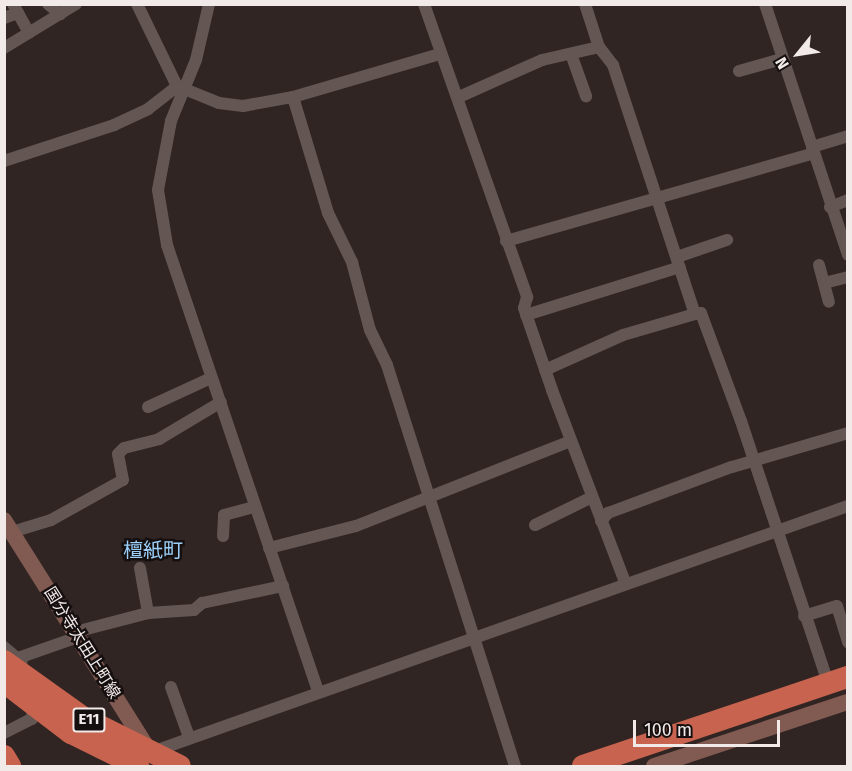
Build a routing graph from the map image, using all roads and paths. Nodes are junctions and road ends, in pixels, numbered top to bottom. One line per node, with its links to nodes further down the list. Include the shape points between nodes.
1 (48, 4): 9 (street)
2 (76, 4): 9 (street)
3 (137, 4): 18 (street)
4 (208, 4): 18 (street)
5 (424, 4): 14 (street)
6 (585, 4): 12 (street)
7 (765, 4): 16 (street)
8 (16, 9): 10 (street); 11 (street)
9 (60, 14): 11 (street)
10 (4, 18)
11 (29, 33): 13 (street)
12 (599, 47): 15 (street); 25 (street, via 613,65)
13 (4, 48)
14 (440, 54): 20 (street); 21 (street)
15 (571, 54): 19 (street); 21 (street, via 542,60)
16 (783, 58): 17 (street); 23 (street)
17 (740, 71)
18 (180, 88): 20 (street, via 243,106); 24 (street, via 114,125); 39 (street, via 158,190 167,245)
19 (586, 96)
20 (293, 97): 45 (street, via 328,213 352,262 370,330 387,365)
21 (459, 97): 29 (street)
22 (848, 136): 23 (street)
23 (813, 150): 25 (street, via 752,175); 27 (street)
24 (5, 160)
25 (659, 195): 29 (street); 31 (street)
26 (848, 200): 27 (street)
27 (830, 207): 30 (street)
28 (726, 240): 31 (street)
29 (506, 241): 37 (street, via 527,297)
30 (847, 254)
31 (678, 262): 36 (street); 37 (street)
32 (819, 265): 34 (street)
33 (848, 277): 34 (street)
34 (824, 283): 35 (street)
35 (829, 302)
36 (695, 314): 38 (street, via 623,335); 44 (street, via 701,313)
37 (526, 315): 38 (street)
38 (545, 370): 43 (street)
39 (211, 378): 40 (street); 41 (street)
40 (221, 402): 48 (street); 51 (street, via 159,439 124,448 118,454 123,480 51,520)
41 (148, 407)
42 (848, 433): 44 (street)
43 (571, 441): 45 (street); 46 (street)
44 (753, 463): 49 (street, via 608,513); 52 (street)
45 (425, 496): 54 (street, via 356,526); 60 (street)
46 (590, 498): 49 (street); 50 (street)
47 (848, 506): 52 (street)
48 (253, 507): 53 (street, via 224,514); 54 (street)
49 (602, 521): 56 (street)
50 (536, 525)
51 (8, 526): 61 (main road, 国分寺太田上町線)
52 (776, 530): 56 (street); 59 (street)
53 (223, 536)
54 (269, 548): 57 (street)
55 (140, 568): 58 (street)
56 (625, 582): 60 (street)
57 (283, 586): 58 (street, via 202,603 194,610); 69 (street)
58 (148, 613): 61 (street)
59 (804, 616): 62 (street, via 837,606); 66 (street)
60 (472, 634): 69 (street); 79 (street)
61 (76, 635): 64 (street); 75 (main road, 国分寺太田上町線)
62 (848, 642)
63 (4, 647): 64 (street)
64 (11, 659): 72 (street, via 28,673 34,714); 78 (highway, E11, via 84,718)
65 (848, 669): 66 (main road)
66 (837, 676): 80 (highway)
67 (4, 682): 75 (highway, E11, via 70,733)
68 (171, 687): 73 (street)
69 (318, 690): 73 (street)
70 (848, 690): 81 (highway)
71 (848, 702): 82 (main road)
72 (4, 733)
73 (189, 737): 75 (street)
74 (4, 756): 76 (highway)
75 (149, 762): 77 (main road)
76 (10, 766)
77 (115, 766)
78 (180, 766)
79 (515, 766)
80 (583, 766)
81 (623, 766)
82 (654, 766)

